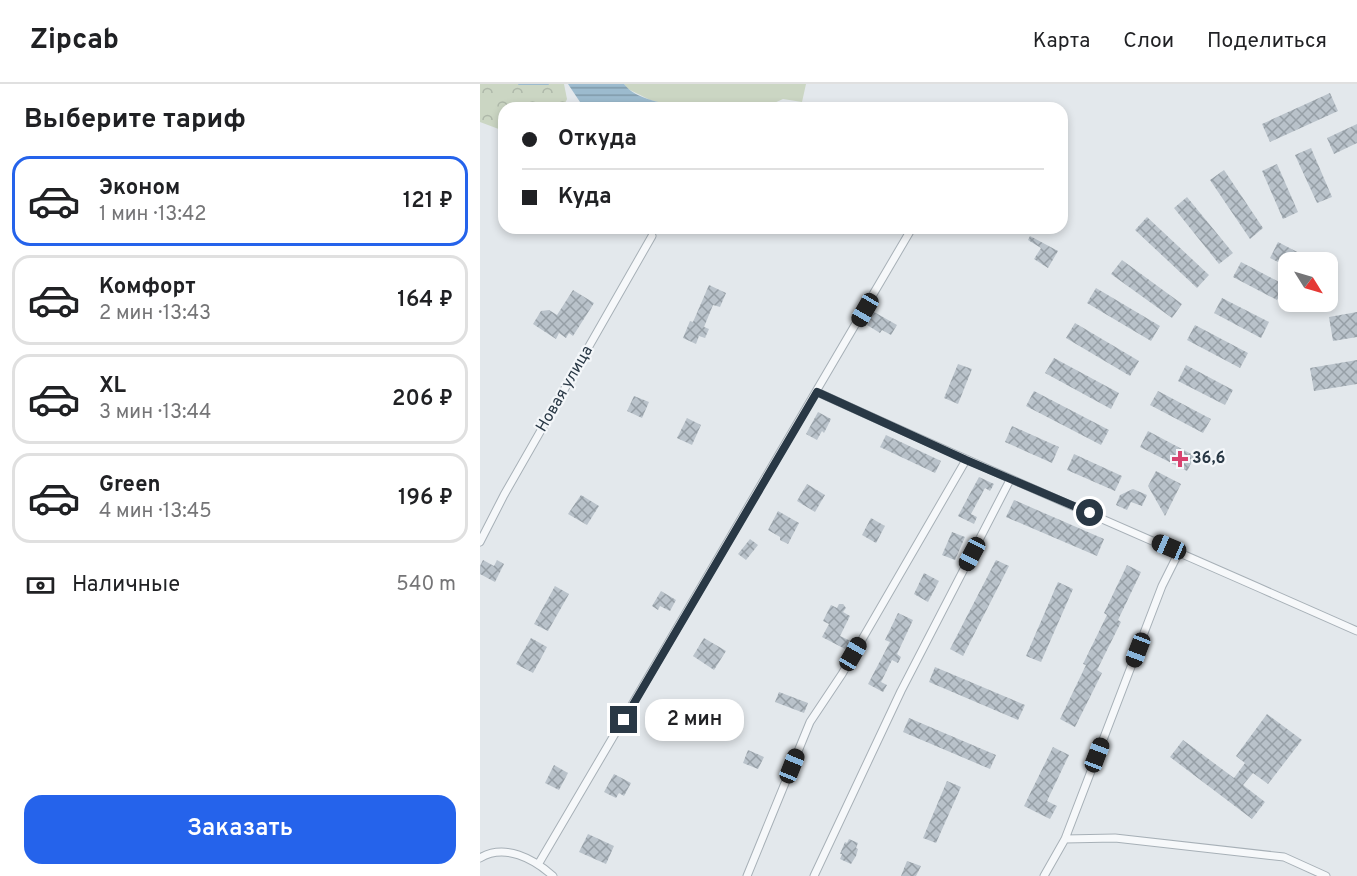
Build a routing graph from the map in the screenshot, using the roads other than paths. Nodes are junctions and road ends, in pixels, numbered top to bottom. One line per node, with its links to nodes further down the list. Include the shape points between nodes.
1 (909, 234): 3 (street)
2 (652, 236): 6 (street, Новая улица)
3 (817, 392): 4 (street); 11 (street)
4 (966, 460): 5 (street); 13 (street, via 810,722)
5 (1010, 480): 7 (street); 14 (street, via 901,691)
6 (480, 542)
7 (1179, 552): 8 (street); 9 (street, via 1162,586)
8 (1357, 631)
9 (1065, 839): 15 (street); 16 (street, via 1115,837 1284,857)
10 (480, 858): 11 (street, via 489,852 506,851)
11 (539, 863): 12 (street)
12 (553, 876)
13 (747, 876)
14 (814, 876)
15 (1044, 876)
16 (1326, 876)

